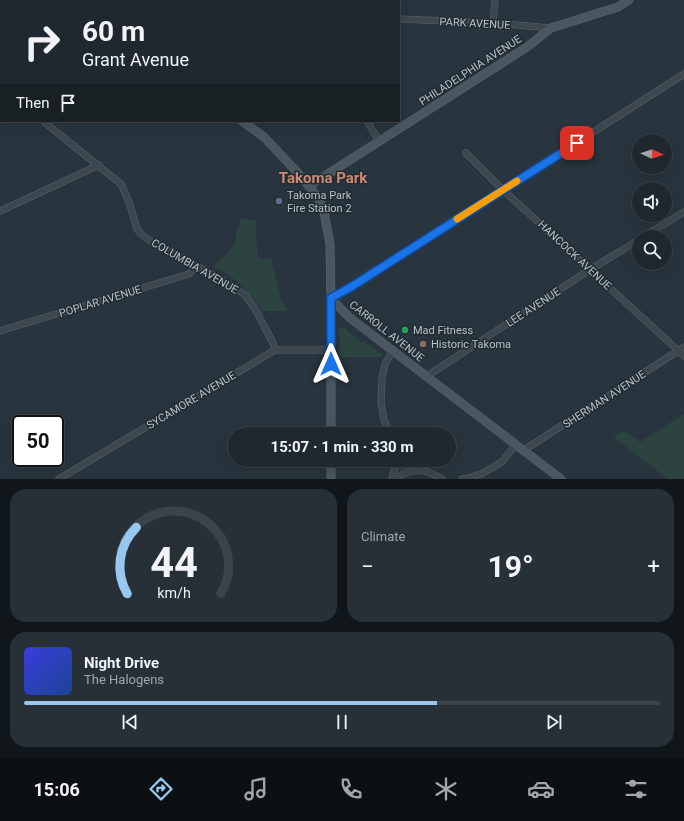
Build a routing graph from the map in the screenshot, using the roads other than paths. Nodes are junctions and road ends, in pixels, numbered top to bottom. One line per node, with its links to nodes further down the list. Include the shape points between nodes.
1 (494, 0): 4 (street)
2 (629, 0): 5 (main road, PHILADELPHIA AVENUE, via 618,7)
3 (400, 18): 4 (street, PARK AVENUE)
4 (494, 23): 5 (street, PARK AVENUE)
5 (551, 28): 10 (main road, PHILADELPHIA AVENUE, via 527,47)
6 (684, 74): 14 (street)
7 (45, 122): 12 (street, COLUMBIA AVENUE)
8 (243, 122): 13 (main road, via 264,137)
9 (367, 122): 10 (street)
10 (379, 141): 13 (main road, PHILADELPHIA AVENUE)
11 (466, 153): 14 (street, HANCOCK AVENUE)
12 (99, 165): 15 (street); 19 (street, COLUMBIA AVENUE, via 121,184 137,229 142,235)
13 (309, 186): 21 (main road, via 318,197 324,212 330,239)
14 (503, 190): 20 (street, HANCOCK AVENUE); 21 (street)
15 (0, 211)
16 (684, 212): 17 (street)
17 (654, 230)
18 (632, 244): 20 (street, LEE AVENUE)
19 (197, 266): 22 (street, POPLAR AVENUE, via 188,274); 24 (street, COLUMBIA AVENUE, via 245,295 255,309)
20 (591, 269): 23 (street, HANCOCK AVENUE); 28 (street, LEE AVENUE)
21 (331, 298): 25 (main road); 26 (main road, CARROLL AVENUE, via 350,318)
22 (0, 331)
23 (681, 349): 27 (street, HANCOCK AVENUE); 32 (street, SHERMAN AVENUE)
24 (275, 350): 25 (street); 38 (street, SYCAMORE AVENUE)
25 (331, 350): 29 (main road)
26 (393, 350): 28 (main road, CARROLL AVENUE); 30 (street, via 385,364 382,378 381,401)
27 (684, 356)
28 (427, 376): 31 (main road, CARROLL AVENUE)
29 (331, 427)
30 (387, 427)
31 (515, 445): 32 (main road, CARROLL AVENUE); 37 (street, via 502,462)
32 (524, 450): 44 (main road, CARROLL AVENUE)
33 (331, 467): 39 (main road)
34 (395, 467): 40 (street)
35 (420, 467): 36 (street)
36 (424, 471): 41 (street, via 409,472); 42 (street)
37 (468, 478): 43 (street)
38 (59, 479)
39 (331, 479)
40 (392, 479)
41 (396, 479)
42 (442, 479)
43 (462, 479)
44 (561, 479)

